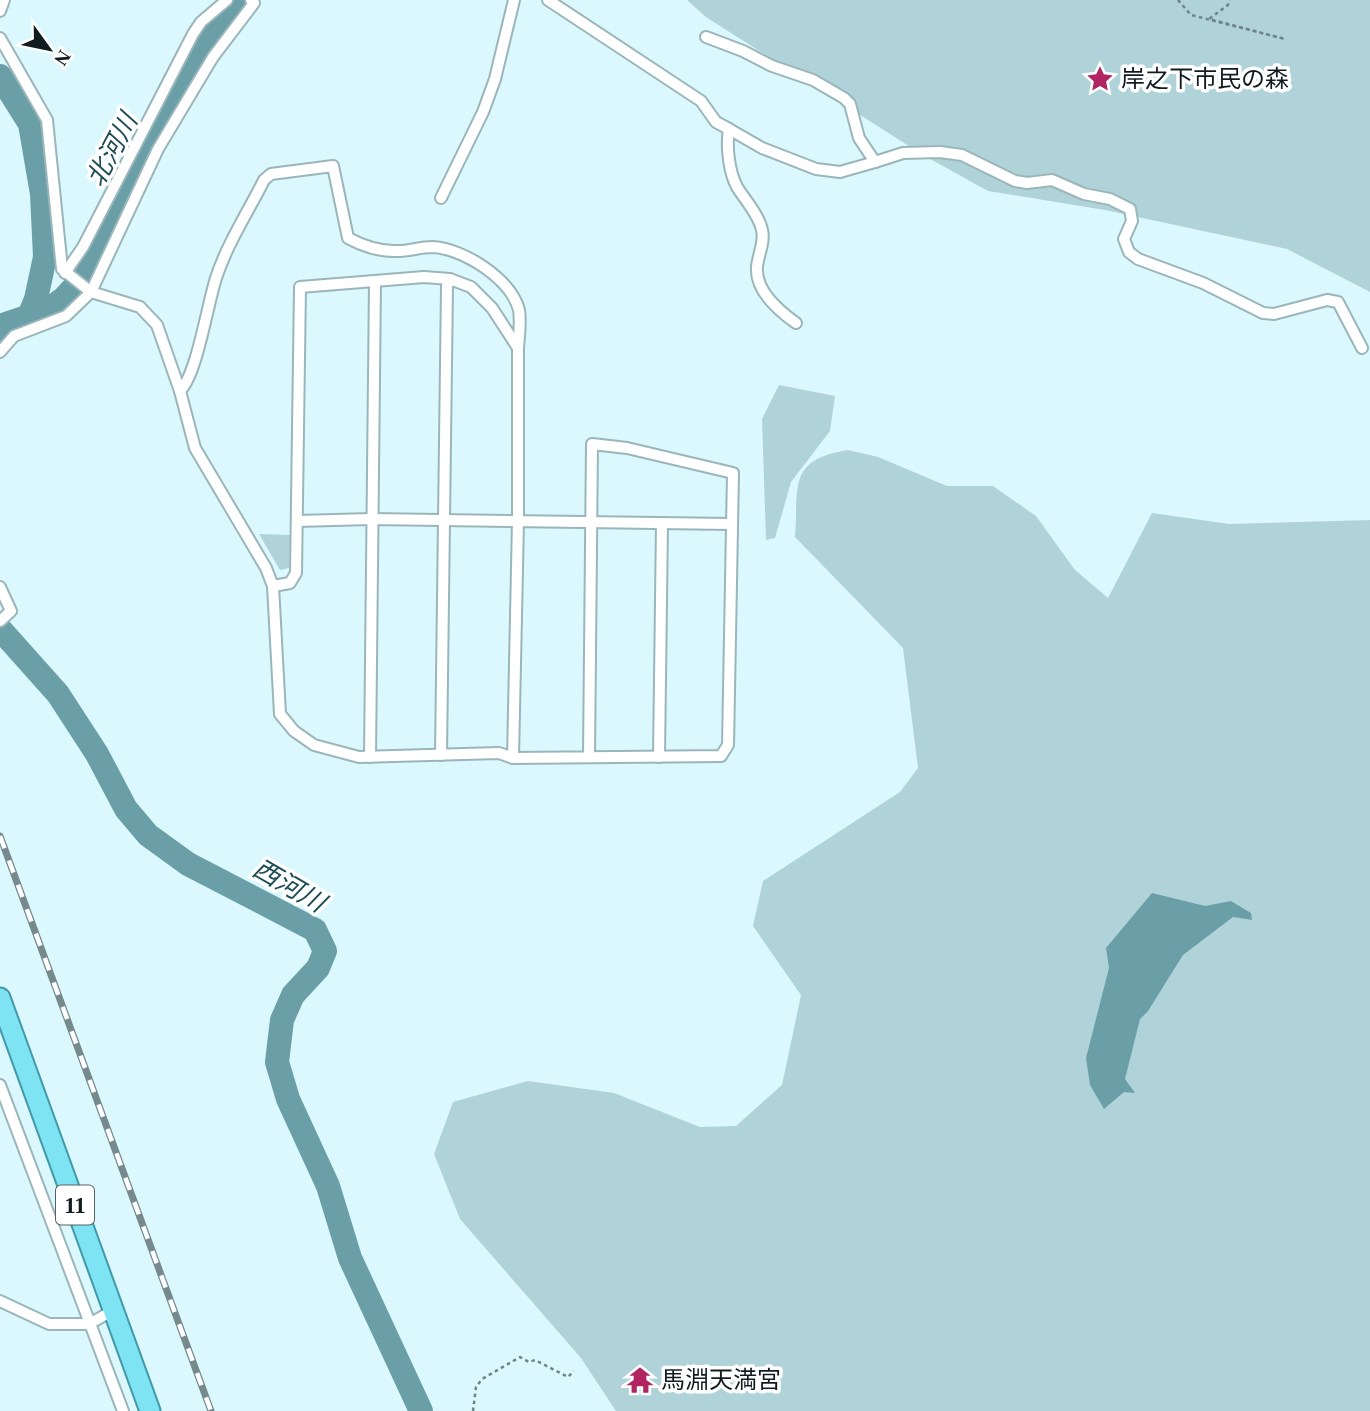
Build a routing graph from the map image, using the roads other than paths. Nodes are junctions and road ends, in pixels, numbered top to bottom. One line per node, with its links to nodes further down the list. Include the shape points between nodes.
1 (4, 0): 6 (street)
2 (227, 0): 12 (street, via 193,34)
3 (514, 0): 11 (street, via 483,112)
4 (548, 0): 9 (street, via 701,101 716,122)
5 (252, 1): 15 (street, via 158,149)
6 (0, 11)
7 (706, 37): 10 (street, via 813,80 844,98 850,104 859,138)
8 (0, 38): 12 (street, via 47,120 59,259)
9 (729, 129): 10 (street, via 816,169 840,172); 16 (street, via 735,184 762,229 756,270 778,310)
10 (875, 162): 18 (street, via 903,153 962,155 1015,181 1052,180 1084,194 1110,198 1130,209 1132,221 1124,239 1138,259 1203,283 1263,313 1327,300 1338,302)
11 (441, 198)
12 (67, 275): 15 (street)
13 (450, 279): 14 (street, via 425,276); 17 (street, via 471,287 485,301); 22 (street)
14 (375, 282): 21 (street); 23 (street, via 300,287)
15 (89, 290): 19 (street, via 66,316 14,336); 20 (street, via 140,307 157,325)
16 (796, 323)
17 (518, 348): 20 (street, via 519,311 512,296 480,262 433,247 394,251 348,238 333,166 271,174 264,180 216,277 192,371); 24 (street)
18 (1362, 348)
19 (0, 352)
20 (180, 391): 28 (street, via 195,448)
21 (371, 519): 22 (street); 23 (street); 32 (street)
22 (444, 520): 24 (street); 31 (street)
23 (297, 521): 28 (street, via 296,573 290,583)
24 (518, 521): 25 (street); 35 (street)
25 (591, 522): 26 (street); 27 (street, via 592,444 603,444 733,474); 33 (street)
26 (662, 523): 27 (street); 34 (street)
27 (732, 524): 34 (street, via 728,745 721,756)
28 (273, 586): 32 (street, via 280,714 314,745)
29 (0, 587): 30 (street, via 11,611)
30 (3, 618)
31 (441, 755): 32 (street); 35 (street, via 499,753)
32 (370, 757)
33 (589, 757): 34 (street); 35 (street)
34 (659, 757)
35 (513, 758)
36 (0, 998): 39 (highway, 11)
37 (0, 1084): 40 (street)
38 (0, 1301): 40 (street, via 49,1324)
39 (114, 1310): 40 (street); 42 (highway, 11)
40 (89, 1324): 41 (street)
41 (124, 1411)
42 (150, 1411)

